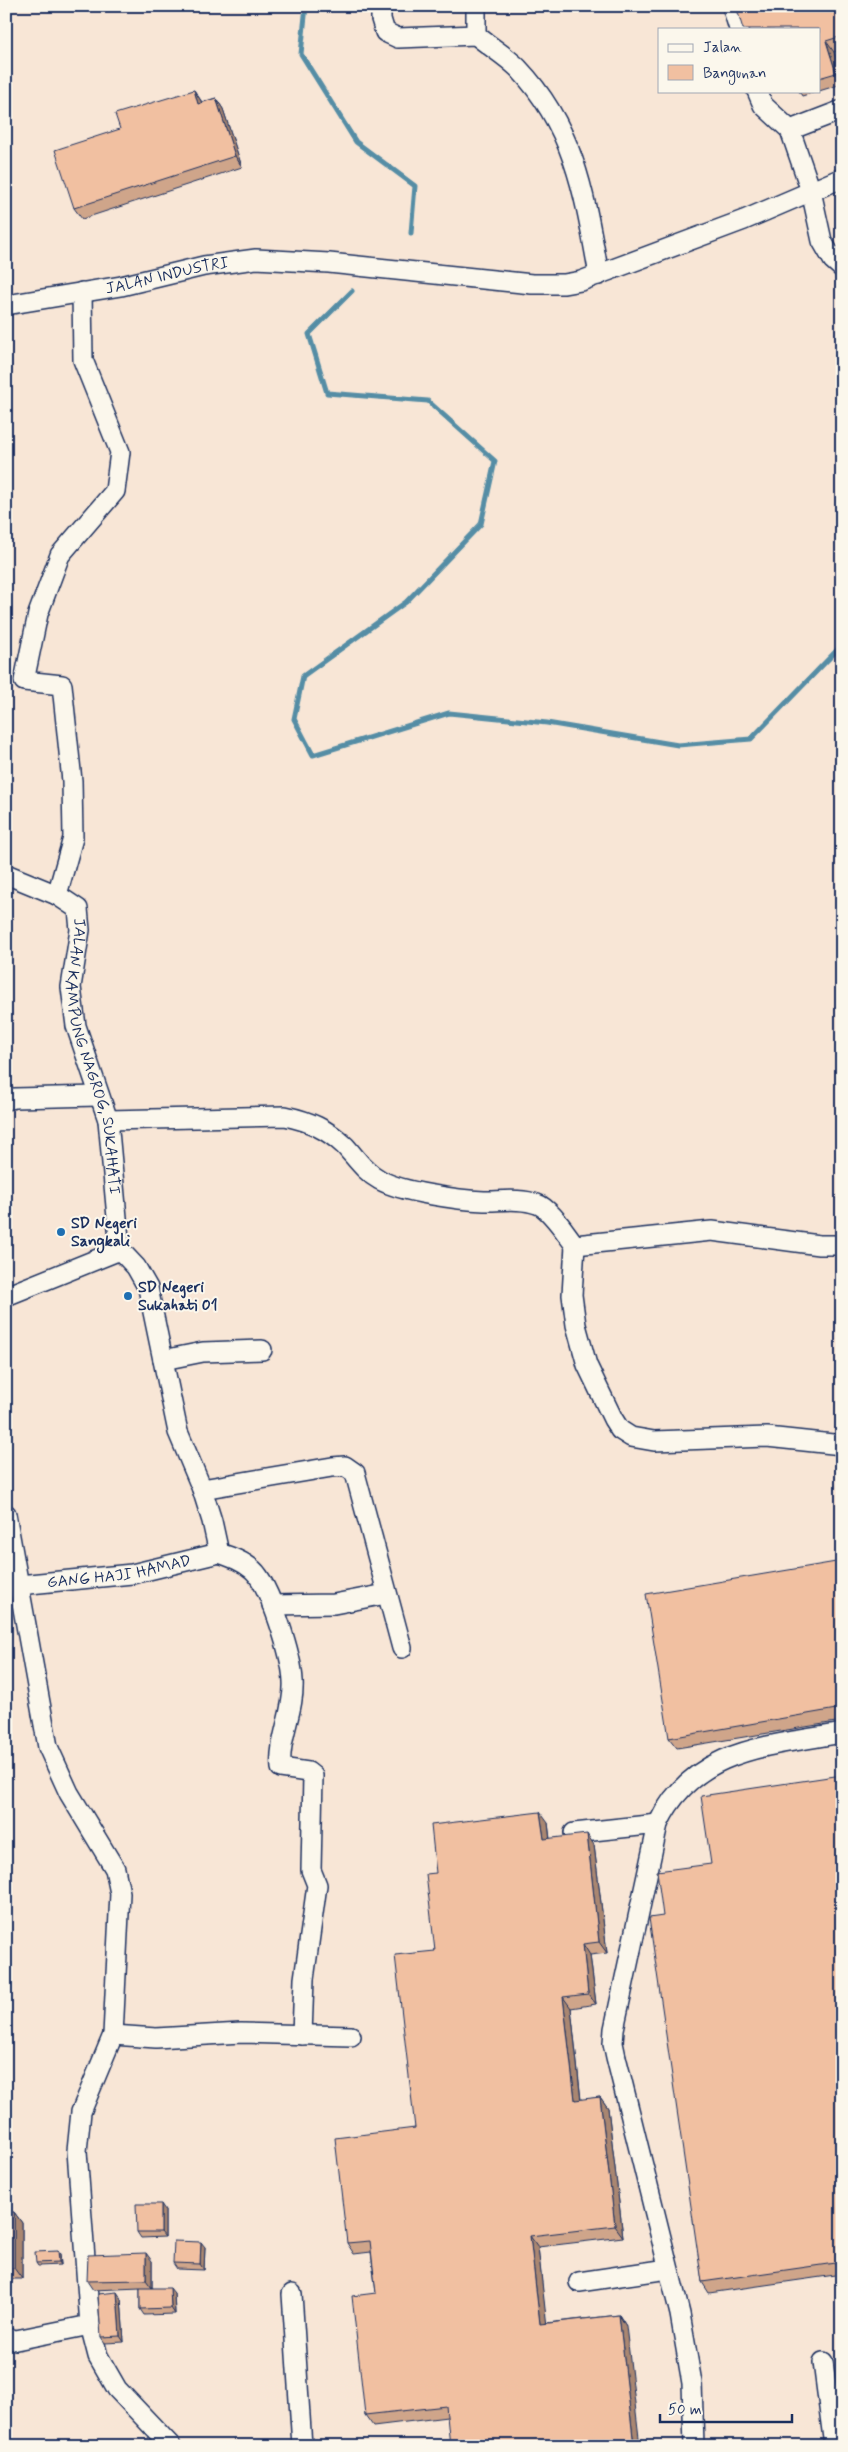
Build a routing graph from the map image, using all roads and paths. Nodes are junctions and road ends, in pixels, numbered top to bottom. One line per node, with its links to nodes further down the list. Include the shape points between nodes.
1 (380, 6): 5 (street, via 385,32 398,38)
2 (476, 6): 5 (street)
3 (732, 6): 4 (street)
4 (739, 28)
5 (476, 35): 12 (street, via 517,67 546,101 564,132 585,197)
6 (757, 92): 8 (street, via 763,105)
7 (842, 110): 8 (street)
8 (790, 130): 10 (street)
9 (842, 178): 10 (street, JALAN INDUSTRI)
10 (811, 191): 11 (street, via 822,240 833,260); 12 (street, JALAN INDUSTRI)
11 (842, 268)
12 (599, 275): 13 (street, JALAN INDUSTRI, via 564,284 480,280 329,263 256,259 204,266)
13 (82, 292): 14 (street, JALAN INDUSTRI); 16 (street, via 83,360 120,452 115,491 60,554 38,614 24,681 62,685 72,782 73,838)
14 (6, 305)
15 (6, 874): 16 (street, JALAN KAMPUNG NAGROG, SUKAHATI)
16 (57, 895): 17 (street, JALAN KAMPUNG NAGROG, SUKAHATI, via 78,909 80,916 71,987 76,1026)
17 (98, 1096): 18 (street); 19 (street, JALAN KAMPUNG NAGROG, SUKAHATI)
18 (6, 1100)
19 (108, 1120): 20 (street, via 285,1116 305,1121 321,1127 368,1172 381,1180 435,1194 537,1204 546,1209); 22 (street, JALAN KAMPUNG NAGROG, SUKAHATI)
20 (575, 1245): 21 (street, via 712,1231); 26 (street, via 572,1295 576,1325 587,1365 620,1430 630,1437 654,1441 767,1437)
21 (842, 1245)
22 (120, 1250): 23 (street); 25 (street, via 136,1267 148,1288)
23 (6, 1296)
24 (262, 1350): 25 (street, via 203,1352)
25 (163, 1360): 27 (street, via 178,1432)
26 (842, 1445)
27 (202, 1489): 29 (street); 31 (street, via 345,1466 355,1473 359,1484)
28 (6, 1514): 30 (street)
29 (219, 1553): 30 (street, GANG HAJI HAMAD, via 132,1574); 32 (street, via 254,1570 265,1585)
30 (19, 1586): 37 (street, via 44,1730 54,1763 115,1870 118,1882 119,1939)
31 (386, 1594): 32 (street, via 334,1604); 33 (street)
32 (272, 1604): 38 (street, via 293,1681 281,1768 314,1776 311,1870 317,1885 304,1980)
33 (402, 1648)
34 (842, 1733): 35 (street, via 746,1750 709,1766 682,1786)
35 (658, 1824): 36 (street); 40 (street, via 613,2044)
36 (574, 1833)
37 (113, 2035): 38 (street, via 156,2038 242,2033); 43 (street, via 79,2124 77,2151)
38 (302, 2035): 39 (street)
39 (351, 2036)
40 (668, 2269): 41 (street); 48 (street, via 692,2383)
41 (579, 2282)
42 (292, 2294): 47 (street)
43 (90, 2325): 44 (street, via 16,2340); 46 (street, via 102,2366 117,2389)
44 (6, 2338)
45 (823, 2362): 49 (street)
46 (171, 2446)
47 (302, 2446)
48 (694, 2446)
49 (834, 2446)

